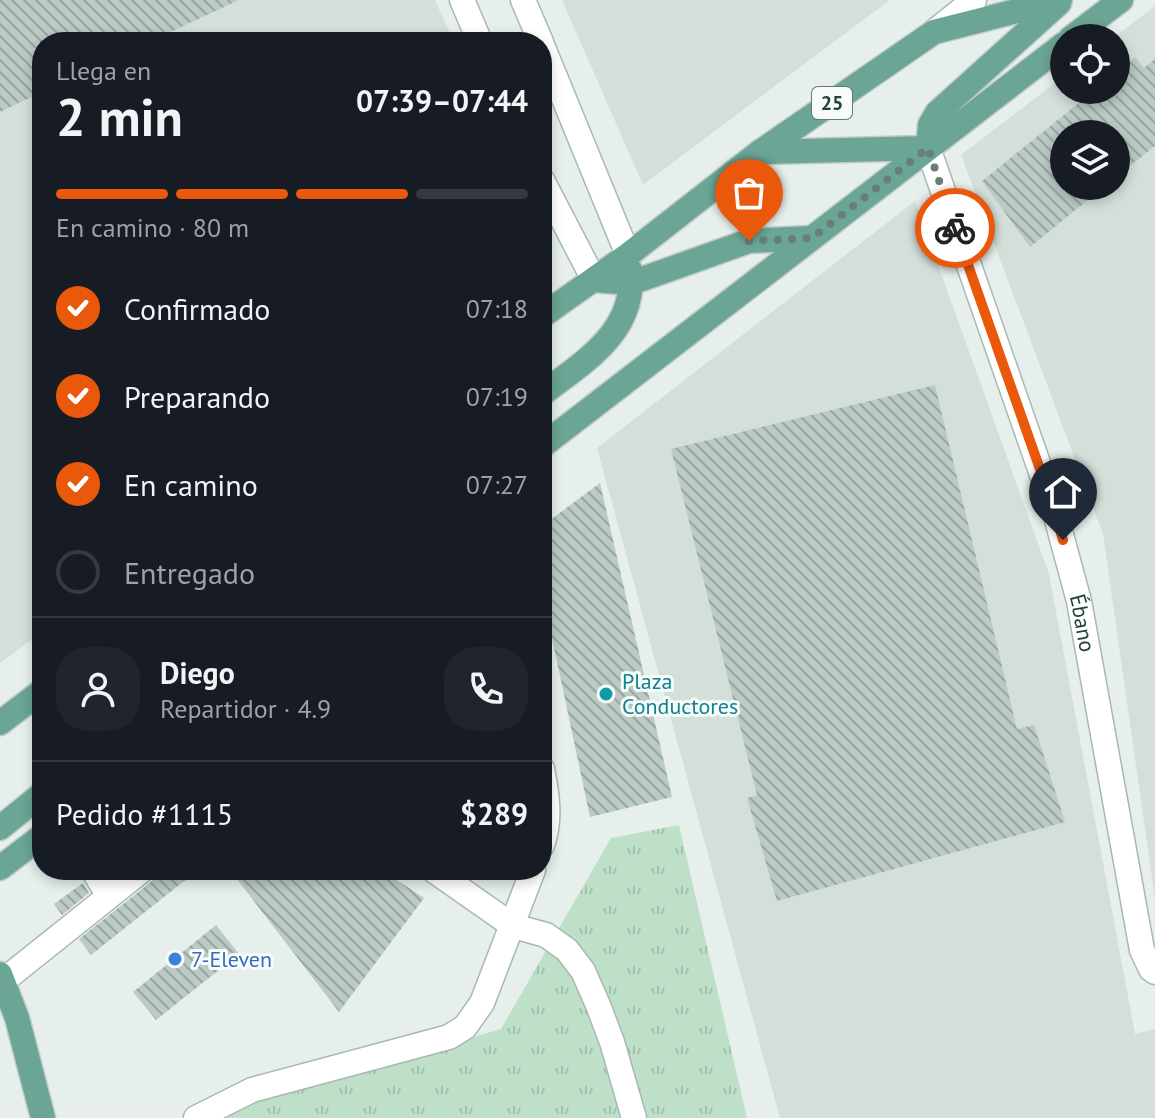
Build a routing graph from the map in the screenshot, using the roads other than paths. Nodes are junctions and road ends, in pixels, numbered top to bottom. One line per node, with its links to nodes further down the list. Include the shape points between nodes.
1 (462, 0): 7 (street)
2 (523, 0): 8 (street)
3 (974, 0): 9 (street)
4 (1061, 0): 9 (main road, 25); 12 (main road, via 937,113)
5 (1121, 0): 6 (main road)
6 (1089, 24)
7 (476, 32)
8 (537, 32)
9 (934, 32): 13 (main road, 25)
10 (1050, 55): 12 (main road)
11 (552, 68): 16 (street)
12 (928, 148): 13 (main road); 15 (main road); 34 (street, Ébano, via 1054,509 1079,601 1142,950)
13 (760, 152): 16 (main road, 25)
14 (552, 199): 17 (street)
15 (812, 238): 18 (main road, via 749,241); 21 (main road)
16 (628, 255): 17 (main road, 25); 18 (main road)
17 (594, 280): 18 (main road); 19 (main road, 25)
18 (631, 283): 20 (main road, via 619,326)
19 (552, 309)
20 (552, 386)
21 (552, 438)
22 (32, 699): 23 (main road)
23 (0, 723)
24 (32, 802): 25 (main road)
25 (0, 828)
26 (32, 844): 27 (main road)
27 (0, 868)
28 (99, 880): 32 (street)
29 (129, 880): 32 (street)
30 (447, 880): 33 (street)
31 (529, 880): 33 (street)
32 (109, 896): 35 (street)
33 (513, 926): 37 (street, via 482,1003 465,1027 449,1037 252,1090); 38 (street, via 546,935 583,971 612,1042)
34 (1155, 972)
35 (5, 993): 36 (main road)
36 (43, 1118)
37 (196, 1118)
38 (634, 1118)

